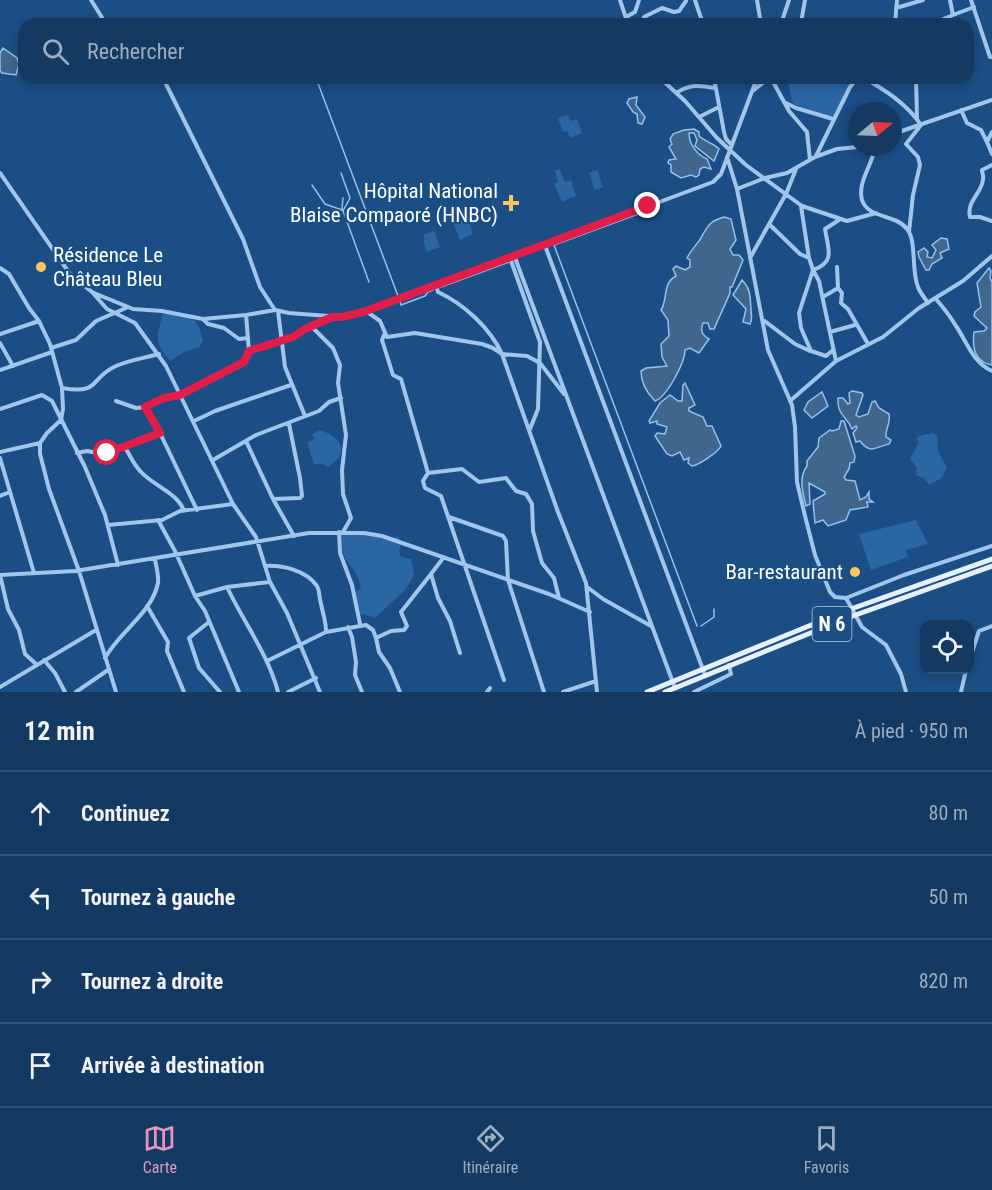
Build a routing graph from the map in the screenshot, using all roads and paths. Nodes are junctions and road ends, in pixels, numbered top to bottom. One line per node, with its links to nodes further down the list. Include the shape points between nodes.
1 (91, 0): 17 (street)
2 (620, 0): 16 (street)
3 (639, 0): 16 (street, via 635,12)
4 (684, 0): 12 (street); 18 (street, via 679,11 662,8)
5 (757, 0): 20 (street)
6 (789, 0): 21 (street)
7 (805, 0): 22 (street)
8 (897, 0): 14 (street)
9 (923, 0): 14 (street)
10 (950, 0): 15 (street)
11 (971, 0): 13 (street)
12 (696, 1): 19 (street)
13 (974, 7): 15 (street); 25 (street)
14 (896, 8): 23 (street)
15 (953, 15): 24 (street)
16 (626, 17)
17 (102, 18)
18 (644, 18)
19 (701, 18)
20 (760, 18)
21 (783, 18)
22 (802, 18)
23 (895, 18)
24 (946, 18)
25 (992, 57)
26 (166, 84): 83 (street, via 243,239 260,287)
27 (666, 84): 37 (street)
28 (715, 84): 35 (street)
29 (755, 84): 36 (street)
30 (762, 84): 36 (street)
31 (774, 84): 39 (street)
32 (853, 84): 43 (street)
33 (873, 84): 44 (street)
34 (916, 84): 44 (street)
35 (715, 88): 37 (street, via 689,86); 40 (street)
36 (753, 90): 49 (street)
37 (676, 93): 42 (street)
38 (992, 100): 41 (street)
39 (784, 101): 43 (street); 55 (street, via 807,132)
40 (719, 108): 42 (street); 49 (street)
41 (961, 110): 45 (street); 48 (street, via 967,123 981,130)
42 (699, 117): 49 (street, via 717,138)
43 (833, 119): 54 (street)
44 (917, 119): 45 (street)
45 (921, 124): 46 (street); 67 (street, via 906,144 920,165)
46 (902, 131)
47 (992, 132): 48 (street)
48 (987, 142): 51 (street)
49 (731, 146): 53 (street); 59 (street, via 746,165)
50 (848, 148): 54 (street)
51 (992, 154)
52 (874, 156): 63 (street, via 862,188 862,202)
53 (727, 157): 60 (street); 68 (street, via 721,174 709,184)
54 (815, 157): 55 (street)
55 (810, 160): 57 (street)
56 (992, 165): 65 (street, via 982,170 984,180 969,211 970,217)
57 (796, 169): 59 (street); 61 (street)
58 (0, 173): 78 (street, via 69,274)
59 (765, 178): 60 (street); 61 (street)
60 (737, 189): 71 (street)
61 (786, 194): 62 (street); 66 (street)
62 (801, 205): 64 (street); 72 (street)
63 (876, 213): 64 (street, via 851,222); 67 (street, via 896,220)
64 (839, 219): 75 (street, via 825,229 828,261)
65 (992, 221)
66 (769, 224): 71 (street); 72 (street)
67 (909, 232): 81 (street, via 918,288)
68 (545, 244): 69 (street); 187 (street)
69 (513, 256): 76 (street); 107 (street, via 538,336); 116 (street)
70 (992, 256): 80 (street)
71 (750, 258): 88 (street)
72 (809, 258): 75 (street)
73 (837, 267): 77 (street)
74 (0, 268): 90 (street, via 9,274)
75 (813, 270): 79 (street); 103 (street, via 799,313)
76 (436, 285): 84 (street); 105 (street, via 438,292 453,299 493,336)
77 (838, 288): 79 (street); 91 (street, via 841,303)
78 (92, 292): 82 (street); 85 (street)
79 (823, 297): 93 (street)
80 (935, 298): 81 (street); 110 (street, via 982,367)
81 (928, 303): 99 (street)
82 (127, 308): 85 (street); 89 (street)
83 (276, 310): 86 (street); 87 (street); 97 (street)
84 (366, 311): 87 (street); 94 (street, via 380,321)
85 (115, 313): 100 (street, via 96,321 76,340); 104 (street, via 135,323)
86 (246, 315): 89 (street); 96 (street)
87 (332, 317): 92 (street)
88 (761, 318): 103 (street); 119 (street, via 768,350)
89 (203, 319): 96 (street, via 239,339)
90 (39, 321): 95 (street); 100 (street)
91 (855, 325): 93 (street); 99 (street)
92 (311, 326): 97 (street); 117 (street, via 337,356)
93 (830, 332): 101 (street)
94 (385, 333): 105 (street, via 387,337 415,333 445,337 482,344); 135 (street, via 382,340 393,375 401,379)
95 (0, 334)
96 (248, 338): 102 (street)
97 (280, 341): 102 (street); 111 (street)
98 (0, 343): 108 (street)
99 (868, 344): 106 (street)
100 (51, 350): 108 (street); 112 (street)
101 (833, 350): 103 (street, via 826,356); 106 (street)
102 (249, 351): 114 (street, via 244,362)
103 (811, 351)
104 (159, 354): 112 (street, via 116,366 81,391); 113 (street)
105 (502, 354): 107 (street, via 527,356); 126 (street)
106 (836, 362): 119 (street)
107 (540, 363): 116 (street); 126 (street, via 538,409)
108 (13, 366): 109 (street)
109 (0, 370)
110 (992, 371)
111 (291, 385): 122 (street); 124 (street)
112 (62, 388): 123 (street)
113 (177, 388): 114 (street); 115 (street)
114 (180, 395): 115 (street); 124 (street)
115 (172, 396): 120 (street)
116 (566, 396): 173 (street)
117 (341, 398): 122 (street); 145 (street, via 346,435 344,494 351,518)
118 (116, 401): 120 (street)
119 (790, 401): 165 (street, via 798,482 815,555 830,592)
120 (145, 407): 127 (street)
121 (0, 409): 123 (street, via 42,395 52,401)
122 (305, 416): 125 (street)
123 (61, 420): 129 (street); 132 (street)
124 (194, 421): 134 (street)
125 (289, 424): 128 (street); 138 (street, via 302,496)
126 (530, 429): 163 (street)
127 (160, 433): 130 (street); 140 (street)
128 (246, 441): 134 (street); 138 (street)
129 (40, 443): 131 (street); 157 (street, via 49,489)
130 (125, 447): 132 (street, via 103,454); 141 (street, via 142,473 176,498)
131 (0, 452)
132 (77, 453): 144 (street)
133 (0, 458): 136 (street)
134 (213, 460): 139 (street)
135 (428, 473): 142 (street, via 423,481 425,488 441,496); 166 (street, via 462,469 479,482 506,478 516,491 526,494 532,504 533,531 542,563 554,578)
136 (10, 492): 137 (street); 158 (street)
137 (0, 496)
138 (273, 499): 146 (street)
139 (233, 504): 140 (street); 147 (street)
140 (197, 510): 141 (street)
141 (184, 511): 143 (street)
142 (449, 517): 153 (street); 160 (street, via 503,536)
143 (158, 520): 144 (street); 149 (street)
144 (108, 525): 154 (street)
145 (341, 532): 146 (street); 150 (street, via 382,536); 172 (street, via 340,554 352,585)
146 (294, 536): 147 (street)
147 (258, 543): 149 (street); 155 (street)
148 (992, 546): 165 (street, via 904,574)
149 (177, 556): 151 (street); 164 (street)
150 (444, 557): 153 (street); 159 (street)
151 (155, 559): 154 (street); 167 (street, via 158,582)
152 (992, 559): 168 (main road, N 6)
153 (464, 564): 160 (street); 192 (street)
154 (118, 565): 157 (street)
155 (265, 566): 161 (street); 177 (street, via 288,568 315,583)
156 (992, 566): 170 (main road, N 6)
157 (79, 571): 158 (street); 176 (street)
158 (34, 573): 185 (street, via 0,575 25,654)
159 (431, 574): 178 (street, via 401,612 407,628); 181 (street)
160 (508, 580): 166 (street); 208 (street)
161 (270, 582): 162 (street); 180 (street)
162 (227, 587): 164 (street); 184 (street)
163 (587, 587): 169 (street); 173 (street)
164 (195, 596): 171 (street)
165 (846, 598): 168 (street)
166 (559, 599): 169 (street)
167 (147, 606): 182 (street, via 112,645); 200 (street, via 168,642 167,651)
168 (852, 609): 170 (street); 187 (main road, N 6)
169 (590, 612): 193 (street)
170 (856, 615): 186 (main road, N 6); 214 (street, via 862,627 886,645)
171 (209, 622): 201 (street, via 189,638 199,668); 202 (street)
172 (360, 624): 175 (street); 178 (street, via 370,626)
173 (652, 626): 194 (street)
174 (992, 626): 179 (street, via 979,631)
175 (348, 627): 177 (street); 206 (street, via 355,675)
176 (96, 630): 182 (street); 183 (street)
177 (326, 632): 180 (street)
178 (376, 638): 207 (street)
179 (974, 644)
180 (301, 645): 184 (street); 191 (street)
181 (460, 653)
182 (105, 659): 188 (street)
183 (44, 660): 185 (street); 197 (street)
184 (267, 661): 203 (street)
185 (36, 664): 195 (street)
186 (729, 665): 190 (main road, N 6); 213 (street, via 731,674)
187 (703, 668): 190 (street); 194 (main road, N 6)
188 (108, 670): 198 (street); 199 (street)
189 (965, 674): 215 (street)
190 (705, 675): 196 (main road, N 6)
191 (316, 678): 204 (street); 205 (street)
192 (504, 680)
193 (596, 681): 209 (street); 210 (street)
194 (672, 681): 196 (street); 211 (main road, N 6)
195 (0, 687)
196 (675, 688): 212 (main road, N 6)
197 (65, 692)
198 (76, 692)
199 (116, 692)
200 (184, 692)
201 (220, 692)
202 (239, 692)
203 (278, 692)
204 (288, 692)
205 (320, 692)
206 (362, 692)
207 (400, 692)
208 (544, 692)
209 (563, 692)
210 (597, 692)
211 (647, 692)
212 (665, 692)
213 (694, 692)
214 (906, 692)
215 (961, 692)

